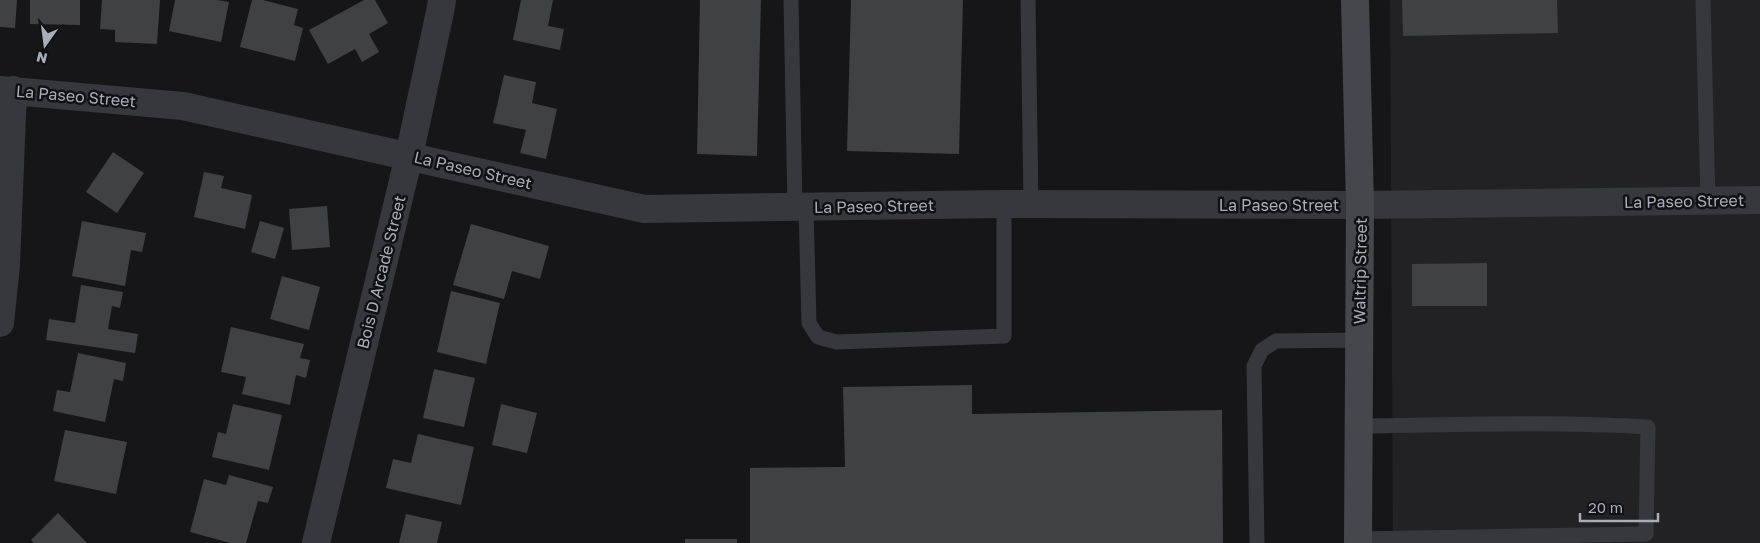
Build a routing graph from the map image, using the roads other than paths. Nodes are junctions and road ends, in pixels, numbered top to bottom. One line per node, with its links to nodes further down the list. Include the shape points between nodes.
1 (442, 0): 7 (street, Bois D Arcade Street)
2 (791, 0): 13 (lane)
3 (1028, 0): 11 (lane)
4 (1355, 0): 12 (street, Waltrip Street)
5 (1703, 0): 9 (lane)
6 (6, 90): 7 (street, La Paseo Street, via 183,106); 14 (street, via 6,265)
7 (409, 156): 13 (street, La Paseo Street, via 644,209); 18 (street, Bois D Arcade Street)
8 (1760, 200): 9 (street, La Paseo Street)
9 (1708, 201): 12 (street, La Paseo Street)
10 (1004, 204): 11 (street, La Paseo Street); 13 (street, La Paseo Street); 13 (lane, via 1004,336 837,342 818,337 809,322)
11 (1031, 205): 12 (street, La Paseo Street)
12 (1360, 205): 15 (street, Waltrip Street)
13 (800, 207)
14 (0, 323)
15 (1359, 340): 16 (street, Waltrip Street); 19 (lane, via 1276,341 1262,350 1254,366)
16 (1358, 426): 17 (street, Waltrip Street); 17 (lane, via 1510,424 1648,427 1646,534)
17 (1358, 541)
18 (316, 543)
19 (1257, 543)

